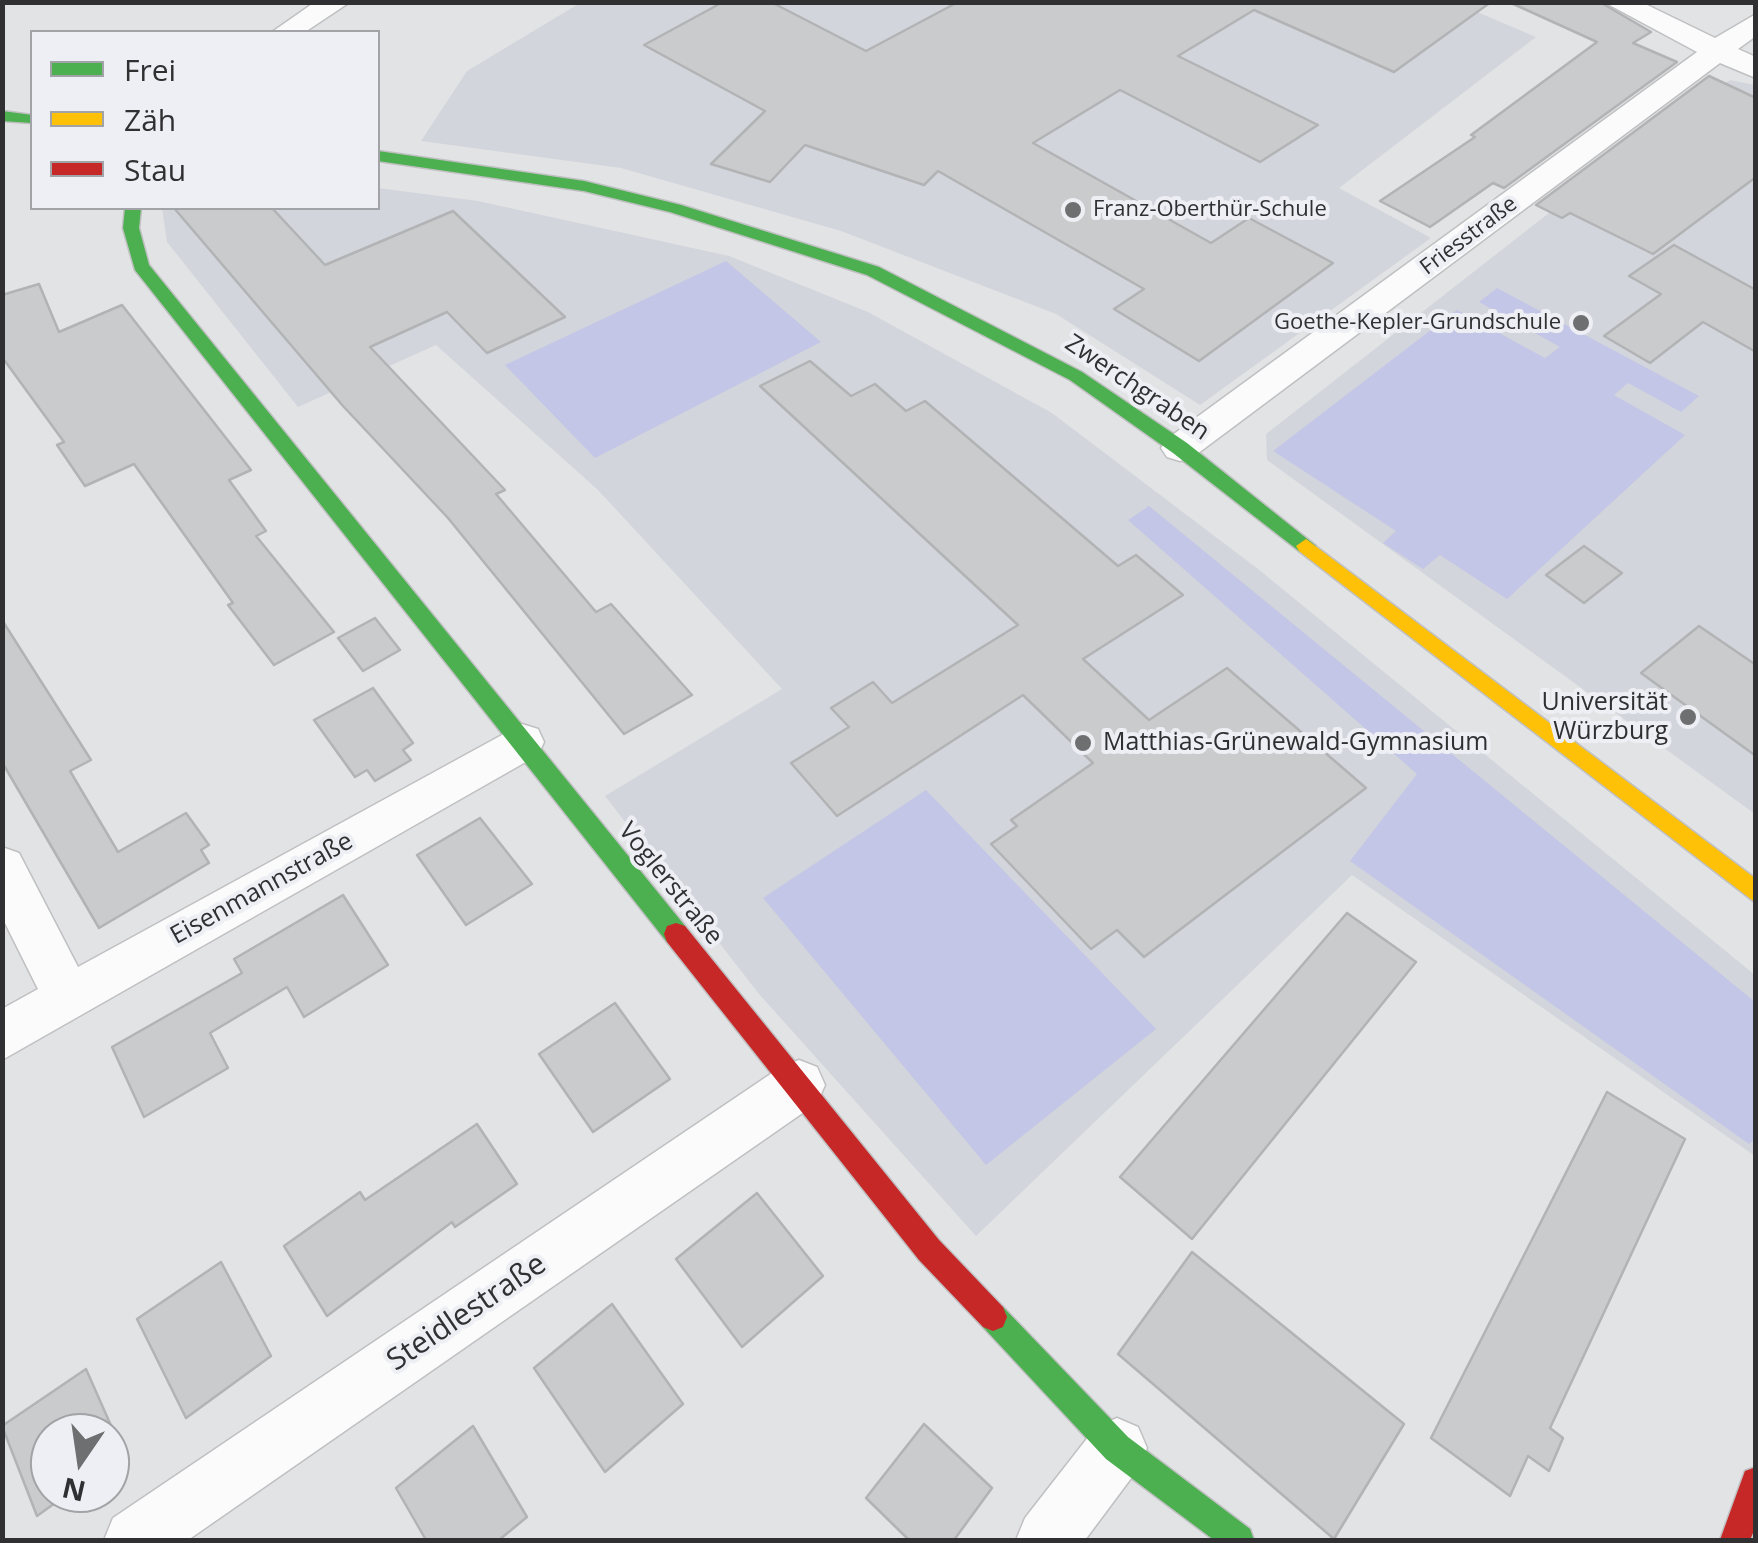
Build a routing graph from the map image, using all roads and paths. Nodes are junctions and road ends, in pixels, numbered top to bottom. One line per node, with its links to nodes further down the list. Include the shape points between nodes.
1 (336, 2): 4 (street)
2 (1618, 2): 5 (street)
3 (1756, 22): 5 (street, Friesstraße)
4 (289, 30)
5 (1718, 52): 6 (street); 11 (street, Friesstraße)
6 (1756, 70)
7 (2, 116): 8 (street)
8 (30, 120)
9 (380, 156): 11 (street, Zwerchgraben, via 584,186 872,271 1076,376)
10 (133, 210): 12 (street, Voglerstraße, via 142,266)
11 (1180, 448): 14 (street, Zwerchgraben)
12 (522, 742): 15 (street, Eisenmannstraße); 17 (street, Voglerstraße)
13 (2, 867): 15 (street)
14 (1756, 894)
15 (68, 998): 16 (street, Eisenmannstraße)
16 (2, 1036)
17 (799, 1085): 18 (street, Voglerstraße, via 929,1250); 20 (street, Steidlestraße)
18 (1117, 1448): 21 (street); 22 (street, Voglerstraße)
19 (1756, 1482): 23 (street)
20 (135, 1540)
21 (1047, 1540)
22 (1239, 1540)
23 (1735, 1540)

